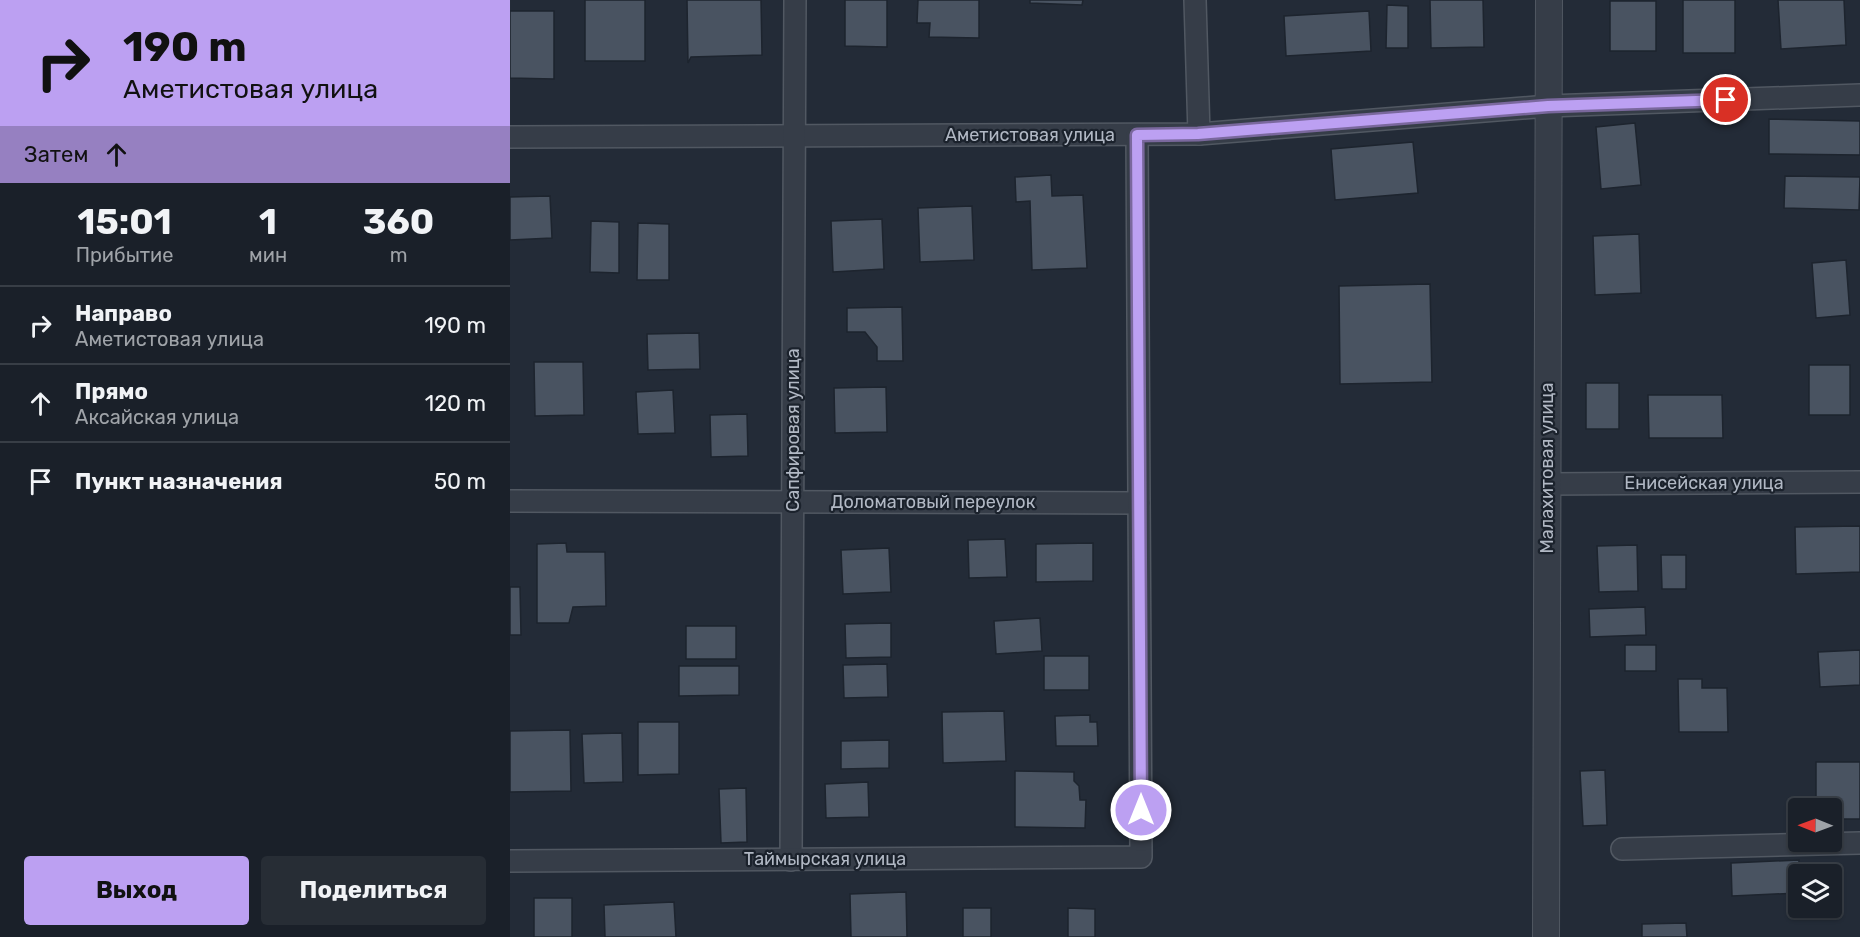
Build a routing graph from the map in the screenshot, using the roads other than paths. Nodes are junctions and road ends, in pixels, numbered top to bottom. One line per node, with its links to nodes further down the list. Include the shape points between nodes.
1 (795, 0): 7 (street, Сапфировая улица)
2 (1195, 0): 6 (street)
3 (1549, 0): 5 (street, Малахитовая улица)
4 (1860, 95): 5 (street, Аметистовая улица)
5 (1548, 106): 6 (street, Аметистовая улица); 11 (street, Малахитовая улица)
6 (1198, 134): 8 (street, Аметистовая улица)
7 (795, 135): 8 (street, Аметистовая улица); 9 (street, Аметистовая улица); 13 (street, Сапфировая улица)
8 (1137, 135): 14 (street)
9 (510, 137)
10 (1860, 482): 11 (street, Енисейская улица)
11 (1547, 484): 19 (street, Малахитовая улица)
12 (510, 501): 13 (street, Доломатовый переулок)
13 (793, 502): 14 (street, Доломатовый переулок); 17 (street, Сапфировая улица)
14 (1139, 503): 17 (street, Таймырская улица, via 1141,857)
15 (1860, 843): 16 (street)
16 (1622, 849)
17 (791, 860): 18 (street, Таймырская улица)
18 (510, 861)
19 (1546, 937)

